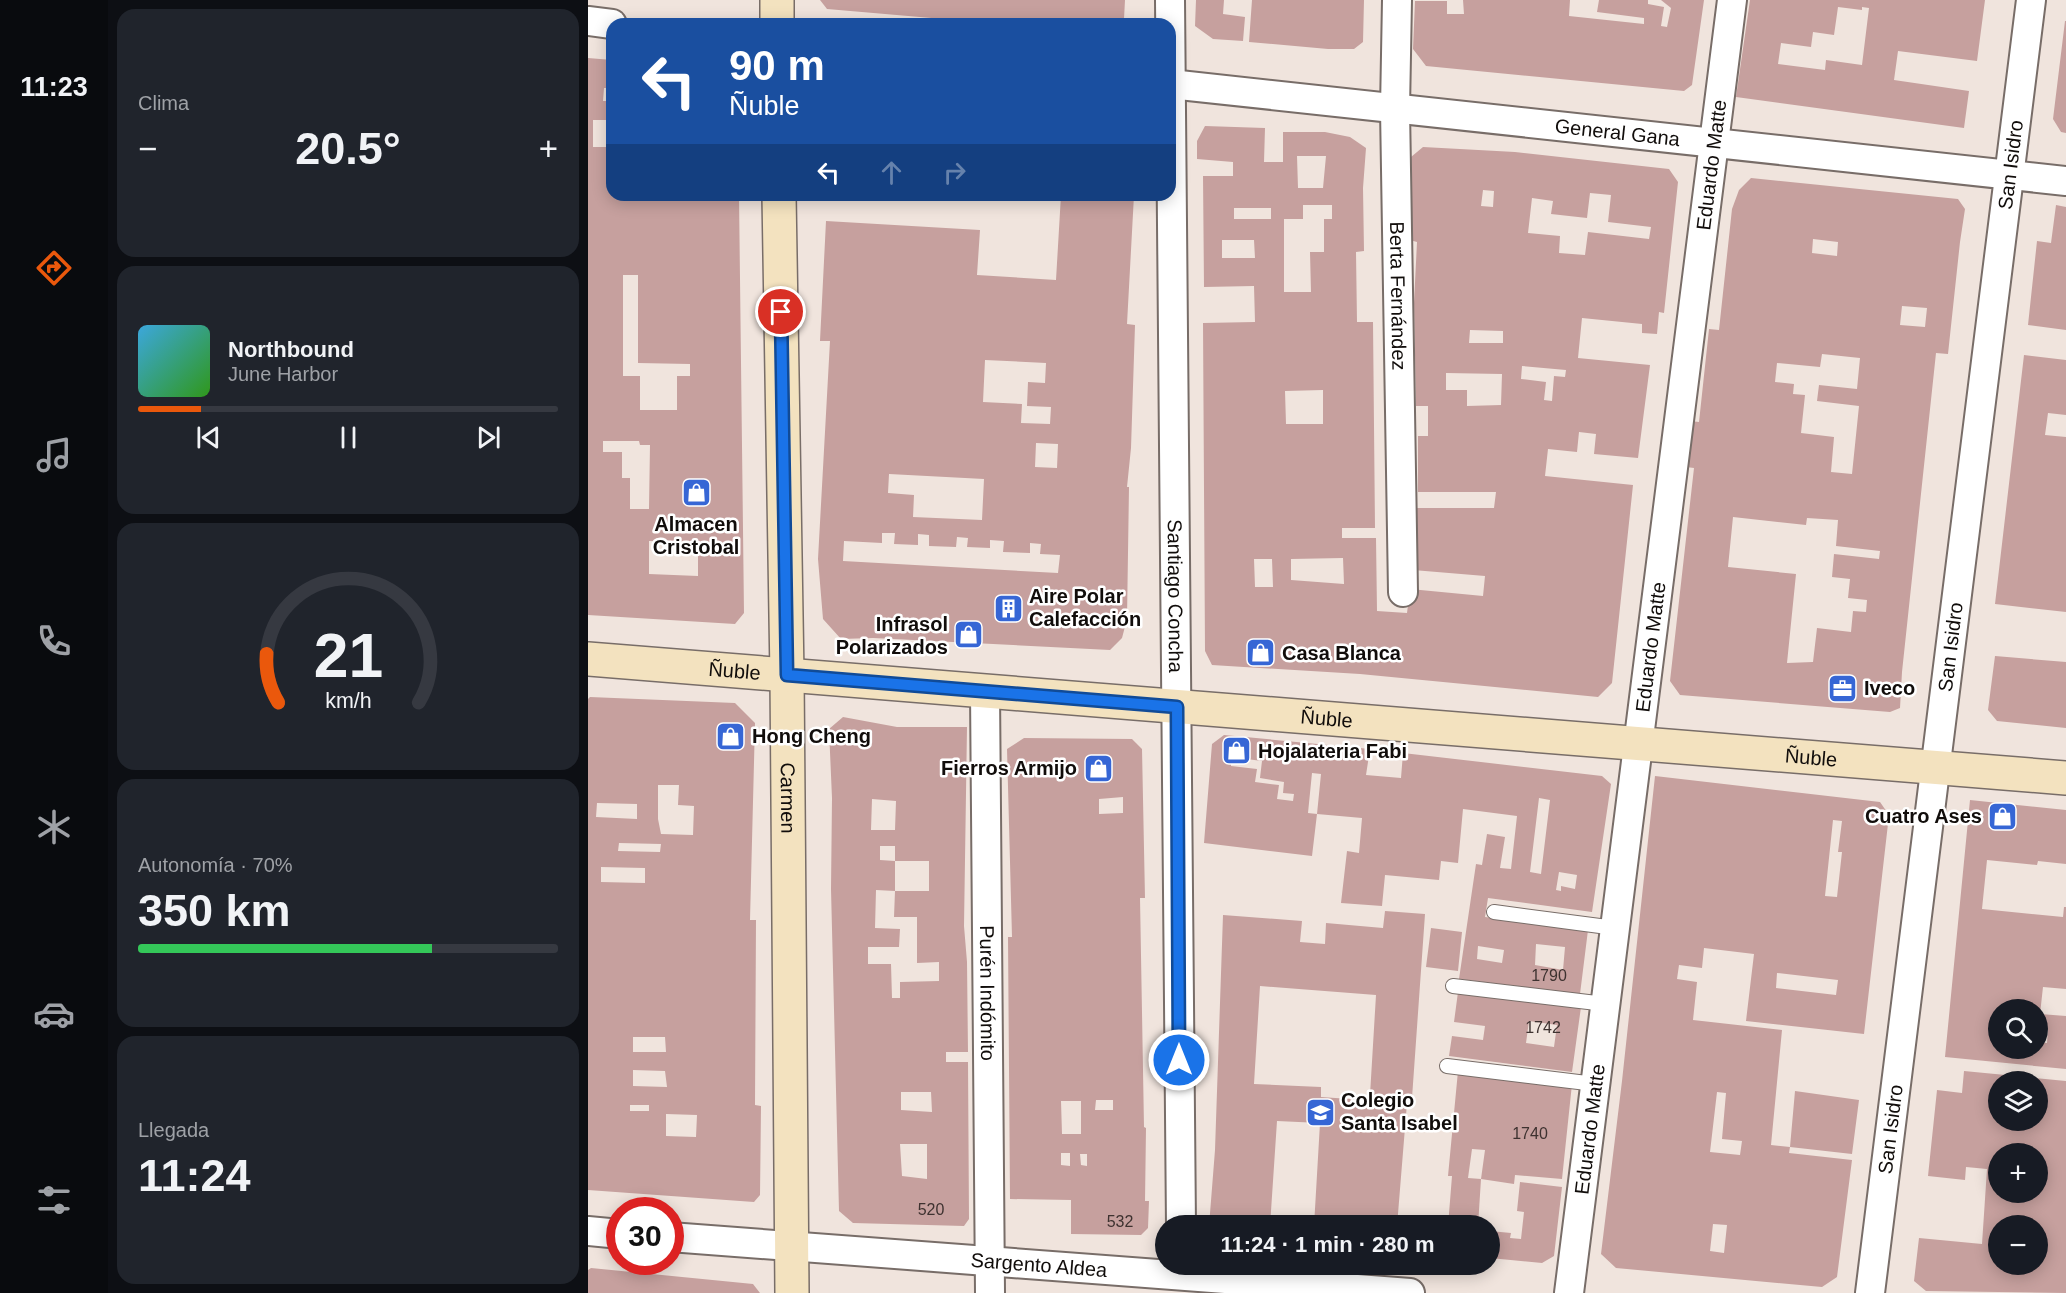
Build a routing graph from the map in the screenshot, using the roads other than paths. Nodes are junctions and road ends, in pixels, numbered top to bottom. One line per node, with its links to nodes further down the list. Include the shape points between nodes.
1 (777, 0): 6 (main road)
2 (1170, 0): 7 (street, Santiago Concha)
3 (1397, 0): 11 (street, Berta Fernández)
4 (1732, 0): 12 (street, Eduardo Matte)
5 (2031, 0): 13 (street, San Isidro)
6 (777, 18)
7 (1170, 18)
8 (588, 21): 9 (street)
9 (606, 23)
10 (1176, 85): 11 (street, General Gana)
11 (1395, 109): 12 (street, General Gana); 17 (street, Berta Fernández)
12 (1714, 143): 13 (street, General Gana); 22 (street, Eduardo Matte)
13 (2009, 175): 14 (street, General Gana); 23 (street, San Isidro)
14 (2066, 181)
15 (780, 201): 19 (main road, Carmen)
16 (1172, 201): 21 (street, Santiago Concha)
17 (1403, 592)
18 (588, 659): 19 (main road, Ñuble)
19 (787, 675): 20 (main road, Ñuble); 35 (main road, Carmen)
20 (985, 691): 21 (main road, Ñuble); 36 (street, Purén Indómito)
21 (1177, 707): 22 (main road, Ñuble); 31 (street, Santiago Concha)
22 (1638, 744): 23 (main road, Ñuble); 26 (street, Eduardo Matte)
23 (1935, 768): 24 (main road, Ñuble); 42 (street, San Isidro)
24 (2066, 778)
25 (1494, 912): 26 (lane)
26 (1615, 928): 28 (street, Eduardo Matte)
27 (1454, 986): 28 (lane)
28 (1605, 1004): 30 (street, Eduardo Matte)
29 (1446, 1066): 30 (lane)
30 (1595, 1084): 41 (street, Eduardo Matte)
31 (1181, 1215)
32 (588, 1232): 33 (street)
33 (606, 1233)
34 (684, 1238): 35 (street, Sargento Aldea)
35 (792, 1246): 36 (street, Sargento Aldea); 38 (main road, Carmen)
36 (989, 1262): 37 (street, Sargento Aldea); 39 (street, Purén Indómito)
37 (1181, 1278): 40 (street, Sargento Aldea)
38 (792, 1293)
39 (990, 1293)
40 (1410, 1293)
41 (1569, 1293)
42 (1870, 1293)

